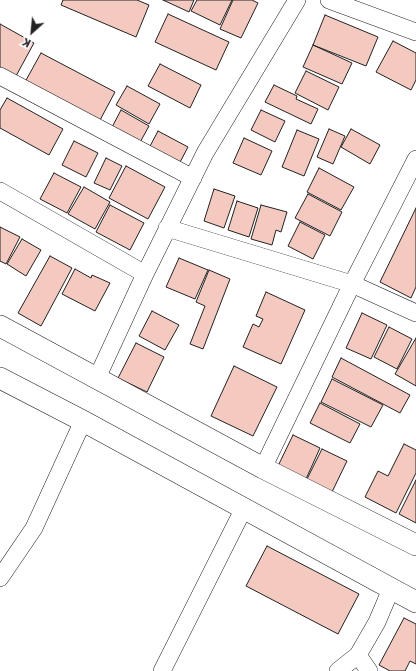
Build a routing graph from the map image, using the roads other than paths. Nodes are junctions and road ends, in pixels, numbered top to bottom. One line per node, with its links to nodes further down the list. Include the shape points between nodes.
1 (297, 0): 6 (street, via 205,153)
2 (329, 0): 3 (street)
3 (416, 32)
4 (0, 76): 6 (street)
5 (416, 159): 10 (street)
6 (193, 178): 8 (street)
7 (0, 191): 9 (street)
8 (167, 228): 9 (street); 10 (street)
9 (145, 274): 14 (street)
10 (352, 284): 11 (street); 16 (street)
11 (416, 313)
12 (0, 326): 14 (street)
13 (0, 378): 15 (street)
14 (97, 378): 16 (street)
15 (83, 421): 17 (street); 19 (street, via 34,528)
16 (263, 468): 18 (street)
17 (244, 508): 20 (street); 23 (street)
18 (416, 545)
19 (0, 578)
20 (391, 588): 21 (street); 22 (street, via 377,622)
21 (416, 602)
22 (358, 655): 24 (street); 25 (street)
23 (162, 671)
24 (338, 671)
25 (369, 671)

